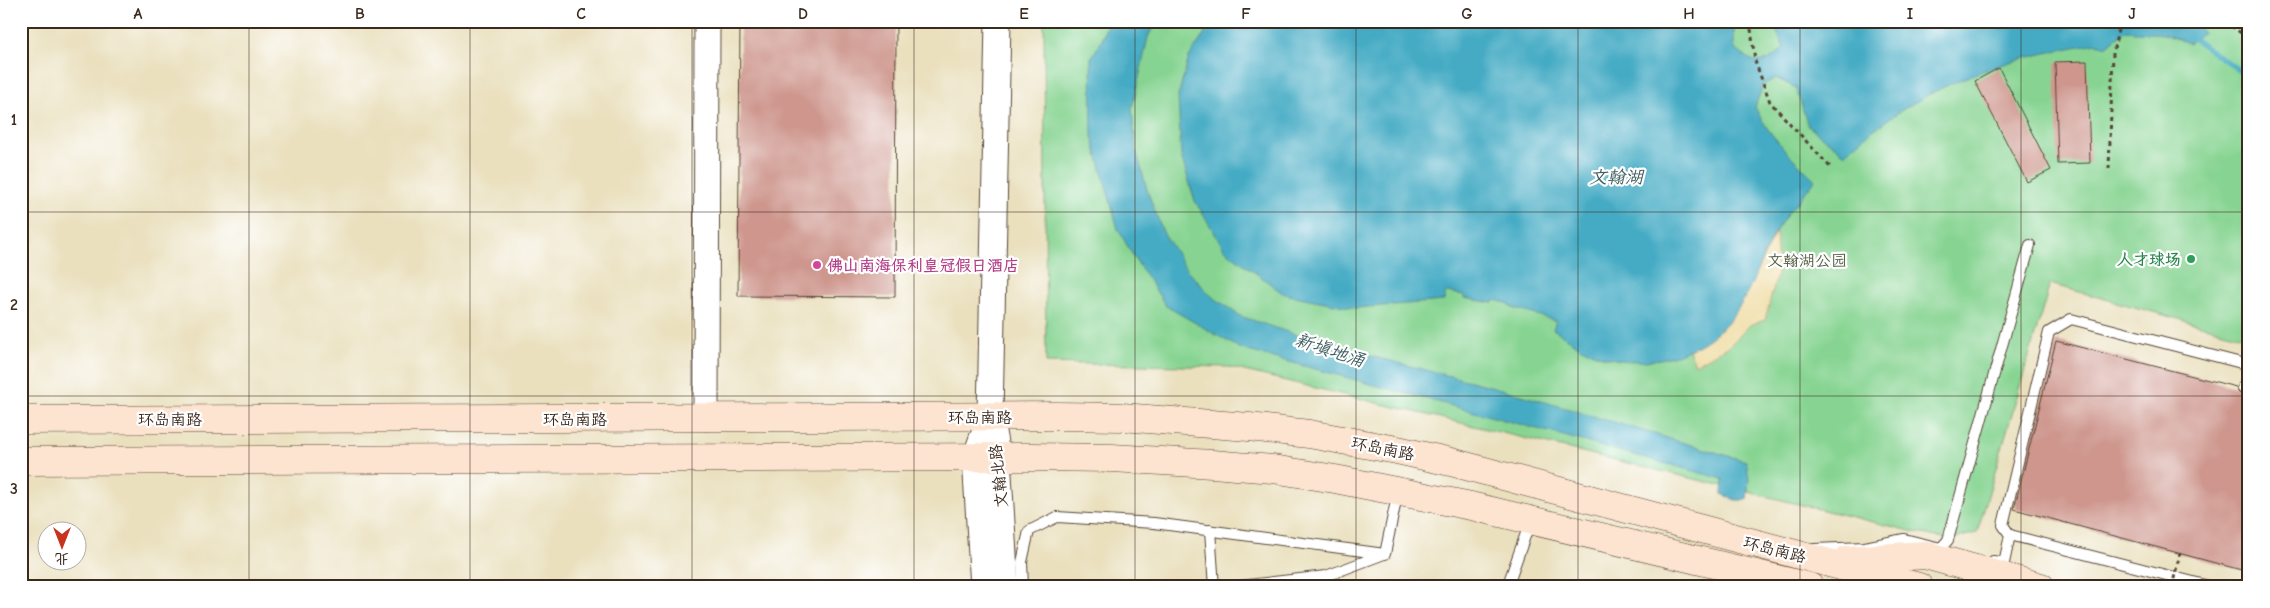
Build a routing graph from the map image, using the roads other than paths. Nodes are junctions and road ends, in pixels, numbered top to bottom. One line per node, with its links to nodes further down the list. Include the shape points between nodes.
1 (707, 21): 8 (street)
2 (998, 21): 7 (street, 文翰北路)
3 (2030, 245): 16 (lane, via 1946,549 1904,539 1865,547)
4 (2249, 366): 15 (lane, via 2071,319 2049,332 2003,525)
5 (2249, 370): 6 (lane)
6 (2243, 388)
7 (990, 417): 8 (main road, 环岛南路); 10 (street, 文翰北路); 16 (main road, 环岛南路, via 1122,417 1309,434 1451,462)
8 (706, 418): 9 (main road, 环岛南路)
9 (21, 420)
10 (987, 458): 11 (main road, 环岛南路); 12 (main road, 环岛南路, via 1112,458 1212,464 1273,470); 20 (street, 文翰北路); 21 (street, 文翰北路)
11 (21, 461)
12 (1398, 491): 13 (main road, 环岛南路); 17 (lane)
13 (1530, 521): 25 (lane); 26 (main road, 环岛南路)
14 (1210, 530): 17 (lane); 22 (lane, via 1058,517 1029,531 1022,562); 23 (lane)
15 (2010, 535): 18 (lane, via 2004,563); 29 (lane)
16 (1776, 550): 19 (main road, 环岛南路)
17 (1385, 554): 24 (lane, via 1326,576)
18 (1986, 559)
19 (1823, 562): 27 (main road, 环岛南路); 28 (main road, via 1926,555)
20 (983, 587)
21 (1006, 587)
22 (1023, 587)
23 (1214, 587)
24 (1230, 587)
25 (1507, 587)
26 (1810, 587)
27 (1919, 587)
28 (2041, 587)
29 (2213, 587)

